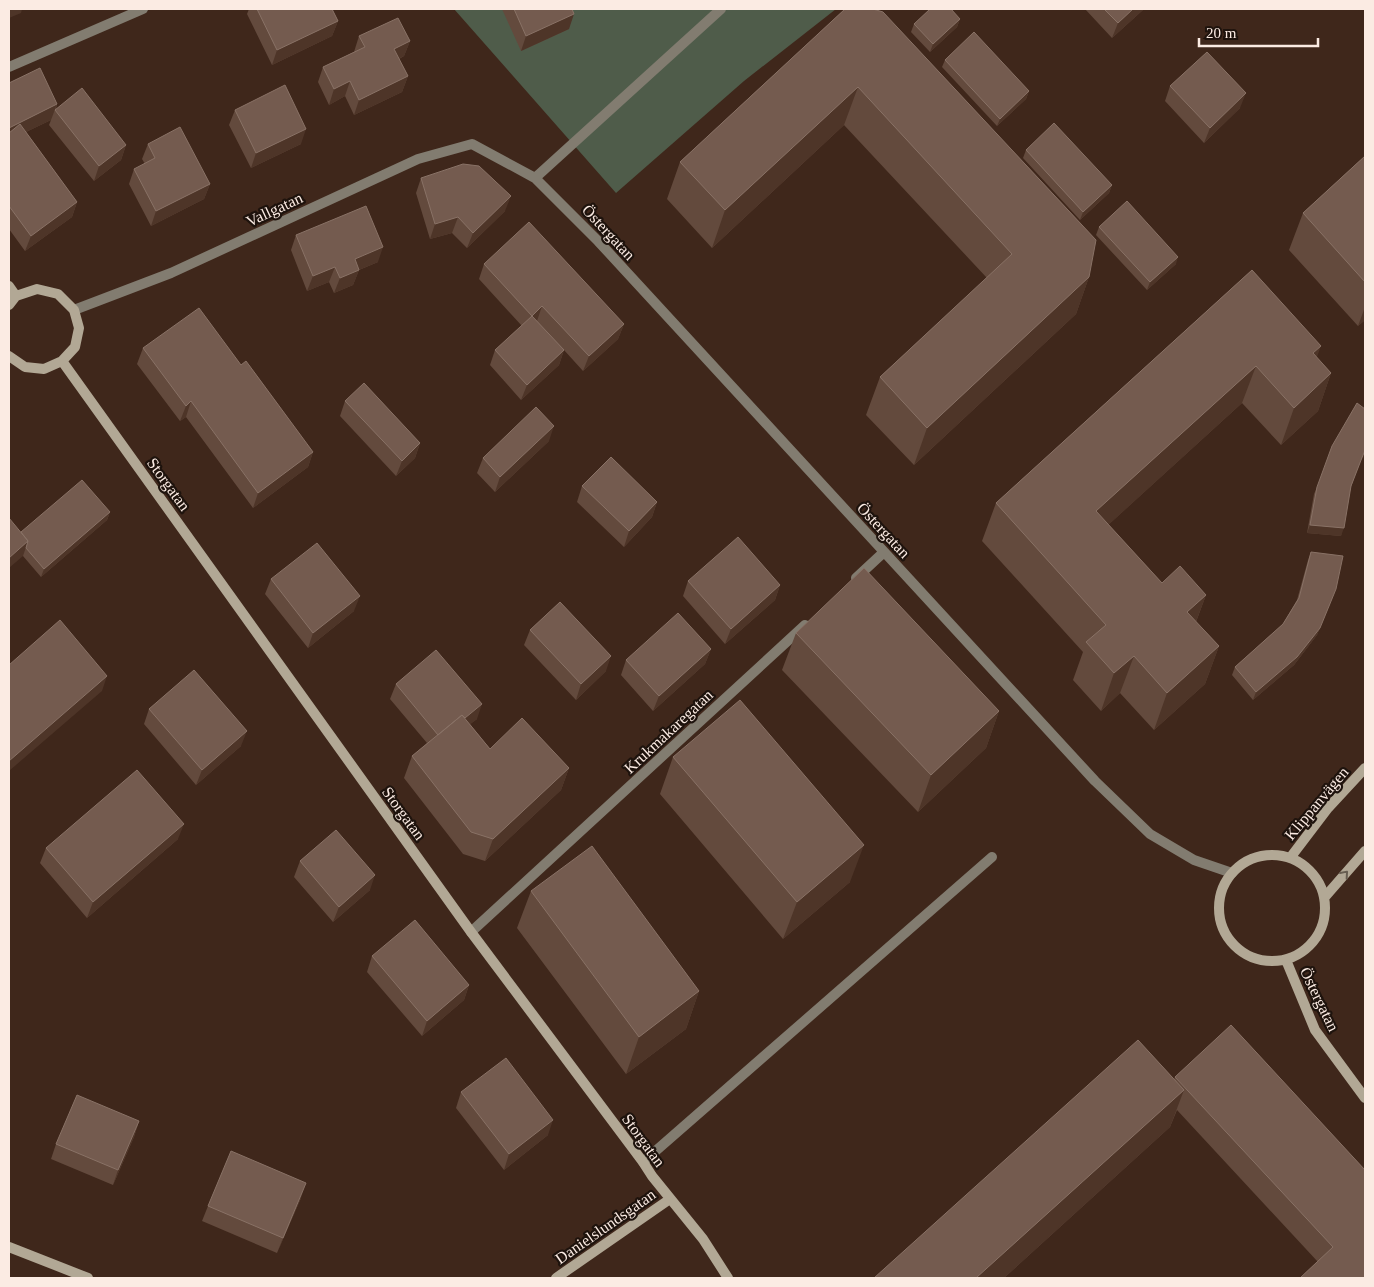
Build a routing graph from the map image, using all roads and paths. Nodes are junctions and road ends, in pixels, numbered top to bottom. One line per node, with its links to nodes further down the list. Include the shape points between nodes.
1 (143, 9): 3 (street)
2 (721, 9): 5 (street)
3 (9, 67)
4 (487, 152): 5 (street, Östergatan); 9 (street, Vallgatan, via 472,144 418,159 171,273)
5 (534, 178): 12 (street, Östergatan, via 598,241)
6 (9, 286): 7 (street)
7 (16, 296): 8 (street); 9 (street, via 37,289 58,294)
8 (9, 305)
9 (74, 310): 11 (street, via 78,328 74,347)
10 (9, 356): 11 (street, via 26,368 44,369)
11 (62, 361): 21 (street, Storgatan)
12 (884, 552): 13 (street); 19 (street, Östergatan, via 1096,781 1150,834 1194,860)
13 (848, 586)
14 (811, 619): 21 (street, Krukmakaregatan)
15 (1365, 768): 18 (street, Klippanvägen, via 1328,808)
16 (1365, 851): 20 (street, one-way to 16)
17 (992, 857): 24 (street)
18 (1290, 858): 19 (street, via 1264,855 1241,865); 20 (street, via 1308,869 1321,887)
19 (1232, 873): 22 (street, via 1221,891 1219,902 1220,922 1230,941 1245,955 1255,959)
20 (1324, 898): 22 (street, via 1324,917 1317,936 1312,944)
21 (471, 932): 24 (street, Storgatan)
22 (1286, 960): 23 (street, Östergatan, via 1315,1030)
23 (1365, 1098)
24 (643, 1162): 25 (street, Storgatan)
25 (670, 1199): 28 (street, Danielslundsgatan); 29 (street, Storgatan)
26 (9, 1247): 27 (street)
27 (88, 1278)
28 (556, 1278)
29 (728, 1278)

